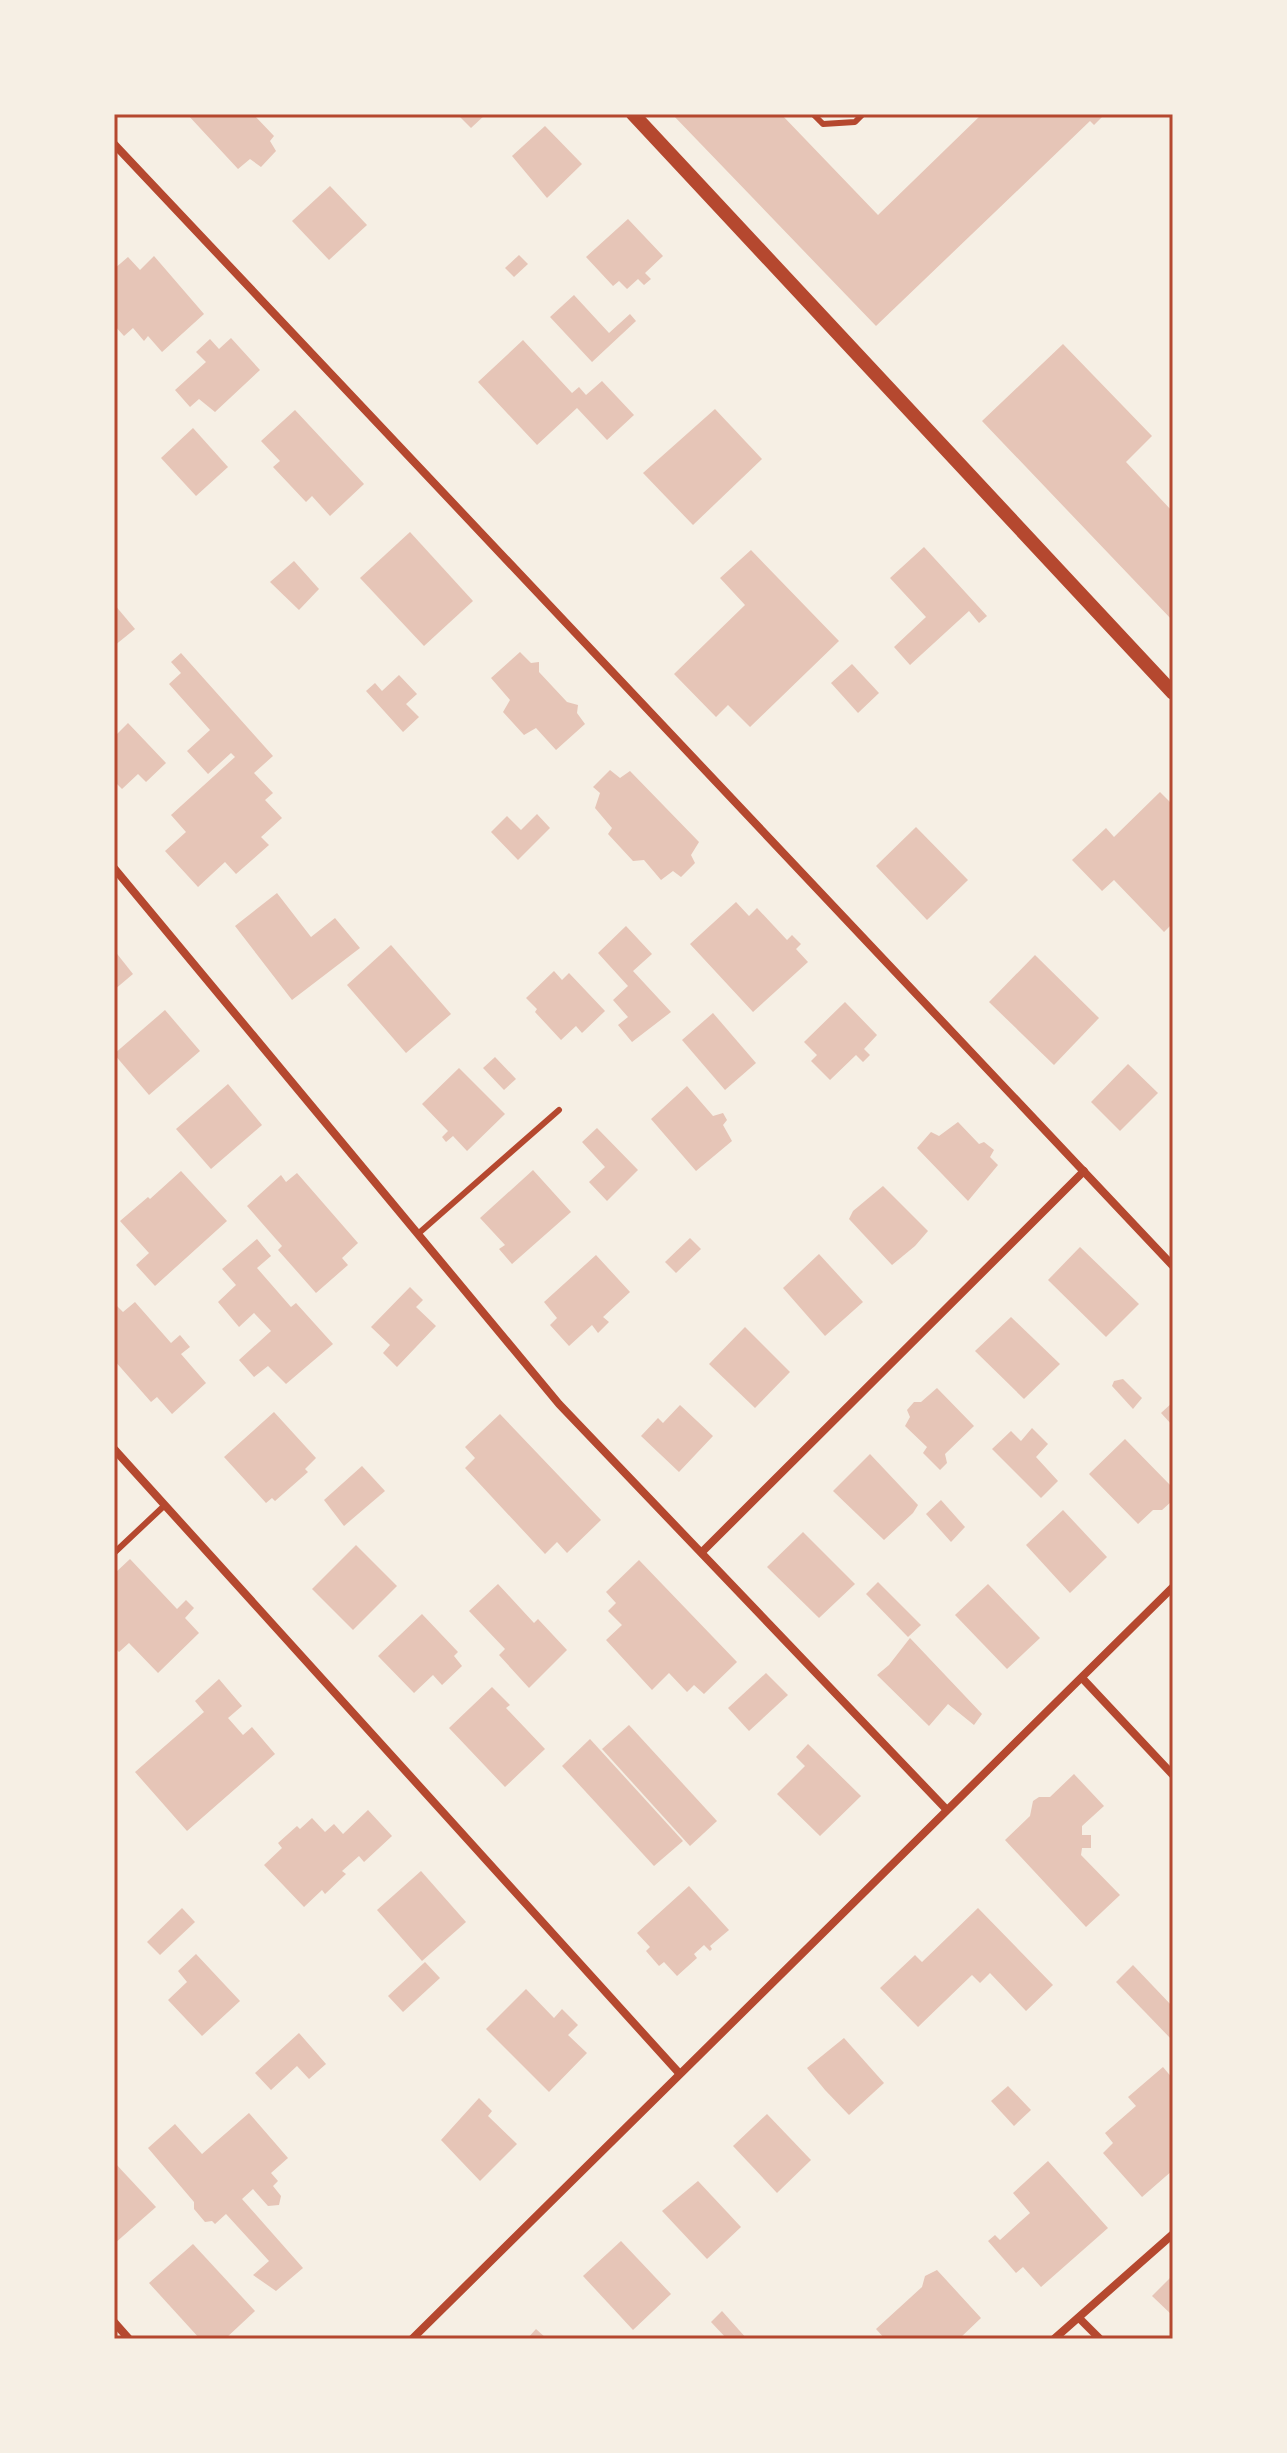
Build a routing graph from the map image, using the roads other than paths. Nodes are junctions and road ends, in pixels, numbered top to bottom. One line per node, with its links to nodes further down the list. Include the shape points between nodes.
1 (633, 114): 5 (street)
2 (813, 114): 3 (lane, via 823,124 855,122)
3 (863, 114)
4 (114, 144): 8 (street)
5 (1173, 693)
6 (114, 868): 9 (street)
7 (559, 1110): 9 (lane)
8 (1084, 1171): 10 (street); 13 (street)
9 (419, 1233): 13 (street, via 559,1404)
10 (1173, 1266)
11 (114, 1449): 12 (street)
12 (165, 1505): 14 (lane); 19 (street)
13 (702, 1552): 18 (street)
14 (114, 1553)
15 (1173, 1587): 16 (street)
16 (1083, 1679): 17 (street); 18 (street)
17 (1173, 1775)
18 (946, 1809): 19 (street)
19 (679, 2073): 24 (street)
20 (1173, 2234): 21 (street)
21 (1080, 2319): 25 (street); 26 (street)
22 (114, 2322): 23 (street)
23 (129, 2339)
24 (412, 2339)
25 (1054, 2339)
26 (1100, 2339)

